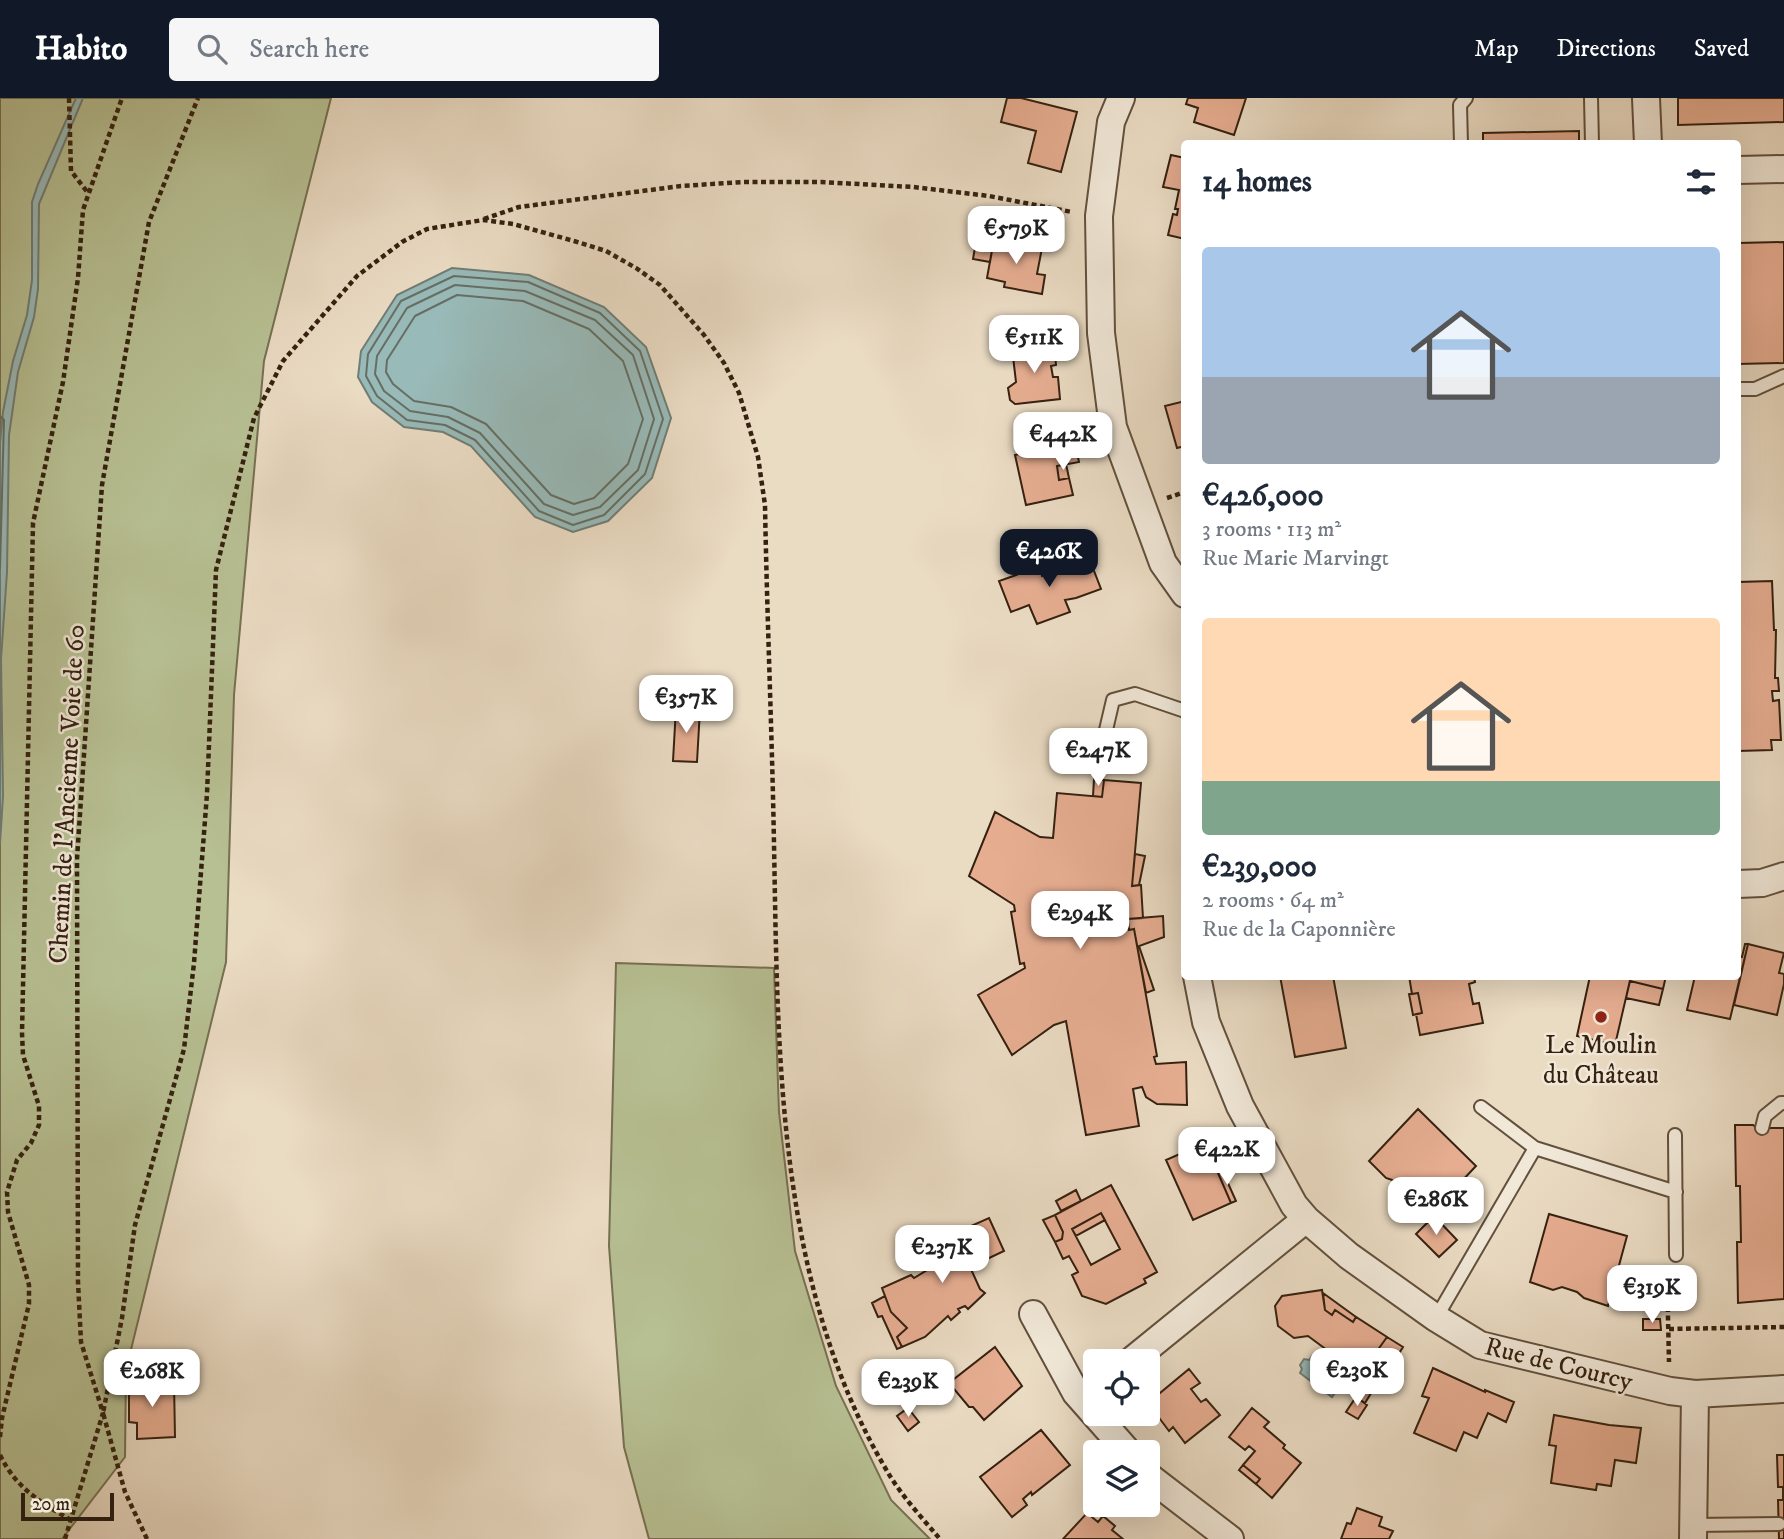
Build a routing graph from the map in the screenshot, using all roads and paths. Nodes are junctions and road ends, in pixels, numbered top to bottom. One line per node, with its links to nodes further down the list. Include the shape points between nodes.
1 (69, 98): 13 (path, via 71,171)
2 (122, 98): 13 (path)
3 (198, 98): 40 (path, Chemin de l'Ancienne Voie de 60, via 149,222 101,499 77,859 78,1282 81,1342)
4 (1121, 98): 14 (street, via 1111,122)
5 (1466, 98): 8 (lane, via 1460,105)
6 (1591, 98): 9 (lane)
7 (1646, 98): 10 (street)
8 (1461, 140)
9 (1592, 140)
10 (1648, 140)
11 (1784, 169): 12 (street)
12 (1741, 170)
13 (89, 194): 41 (path, via 83,210 63,382 33,523 22,1034 39,1125 17,1160 7,1192 8,1212 29,1285 29,1304)
14 (1100, 216): 15 (path, via 913,187 743,182 519,206); 18 (street, via 1101,333 1113,427 1163,562)
15 (483, 220): 40 (path, via 427,229 357,276 283,361 254,418 216,570 206,807 184,1049 135,1225); 49 (path, via 606,251 660,285 724,363 745,412 765,505 778,1037 796,1212 816,1302 850,1399 888,1473)
16 (1784, 376): 17 (lane, via 1755,389)
17 (1741, 389)
18 (1181, 588)
19 (1181, 710): 20 (lane, via 1135,694 1113,700)
20 (1098, 764)
21 (1784, 876): 22 (street)
22 (1741, 884)
23 (1198, 980): 30 (street, Rue de Courcy, via 1206,1022 1240,1106)
24 (1784, 1102): 26 (lane, via 1765,1116)
25 (1481, 1107): 28 (lane)
26 (1762, 1128)
27 (1675, 1135): 29 (lane)
28 (1535, 1149): 29 (lane); 33 (lane)
29 (1676, 1192): 31 (lane)
30 (1306, 1219): 33 (street, Rue de Courcy); 36 (street)
31 (1676, 1255): 35 (path, via 1667,1262)
32 (1033, 1314): 39 (street, via 1076,1393)
33 (1436, 1318): 38 (street, Rue de Courcy, via 1480,1345)
34 (1784, 1327): 35 (path)
35 (1669, 1329): 38 (path)
36 (1146, 1349)
37 (1784, 1389): 38 (street, Rue de Courcy)
38 (1682, 1392): 46 (street)
39 (1083, 1394)
40 (103, 1413): 44 (path); 48 (path, Chemin de l'Ancienne Voie de 60, via 125,1492)
41 (0, 1437)
42 (0, 1455): 44 (path, via 26,1492)
43 (1160, 1485): 50 (street)
44 (71, 1520): 47 (path)
45 (1779, 1524): 46 (lane)
46 (1693, 1532)
47 (65, 1539)
48 (147, 1539)
49 (940, 1539)
50 (1230, 1539)

